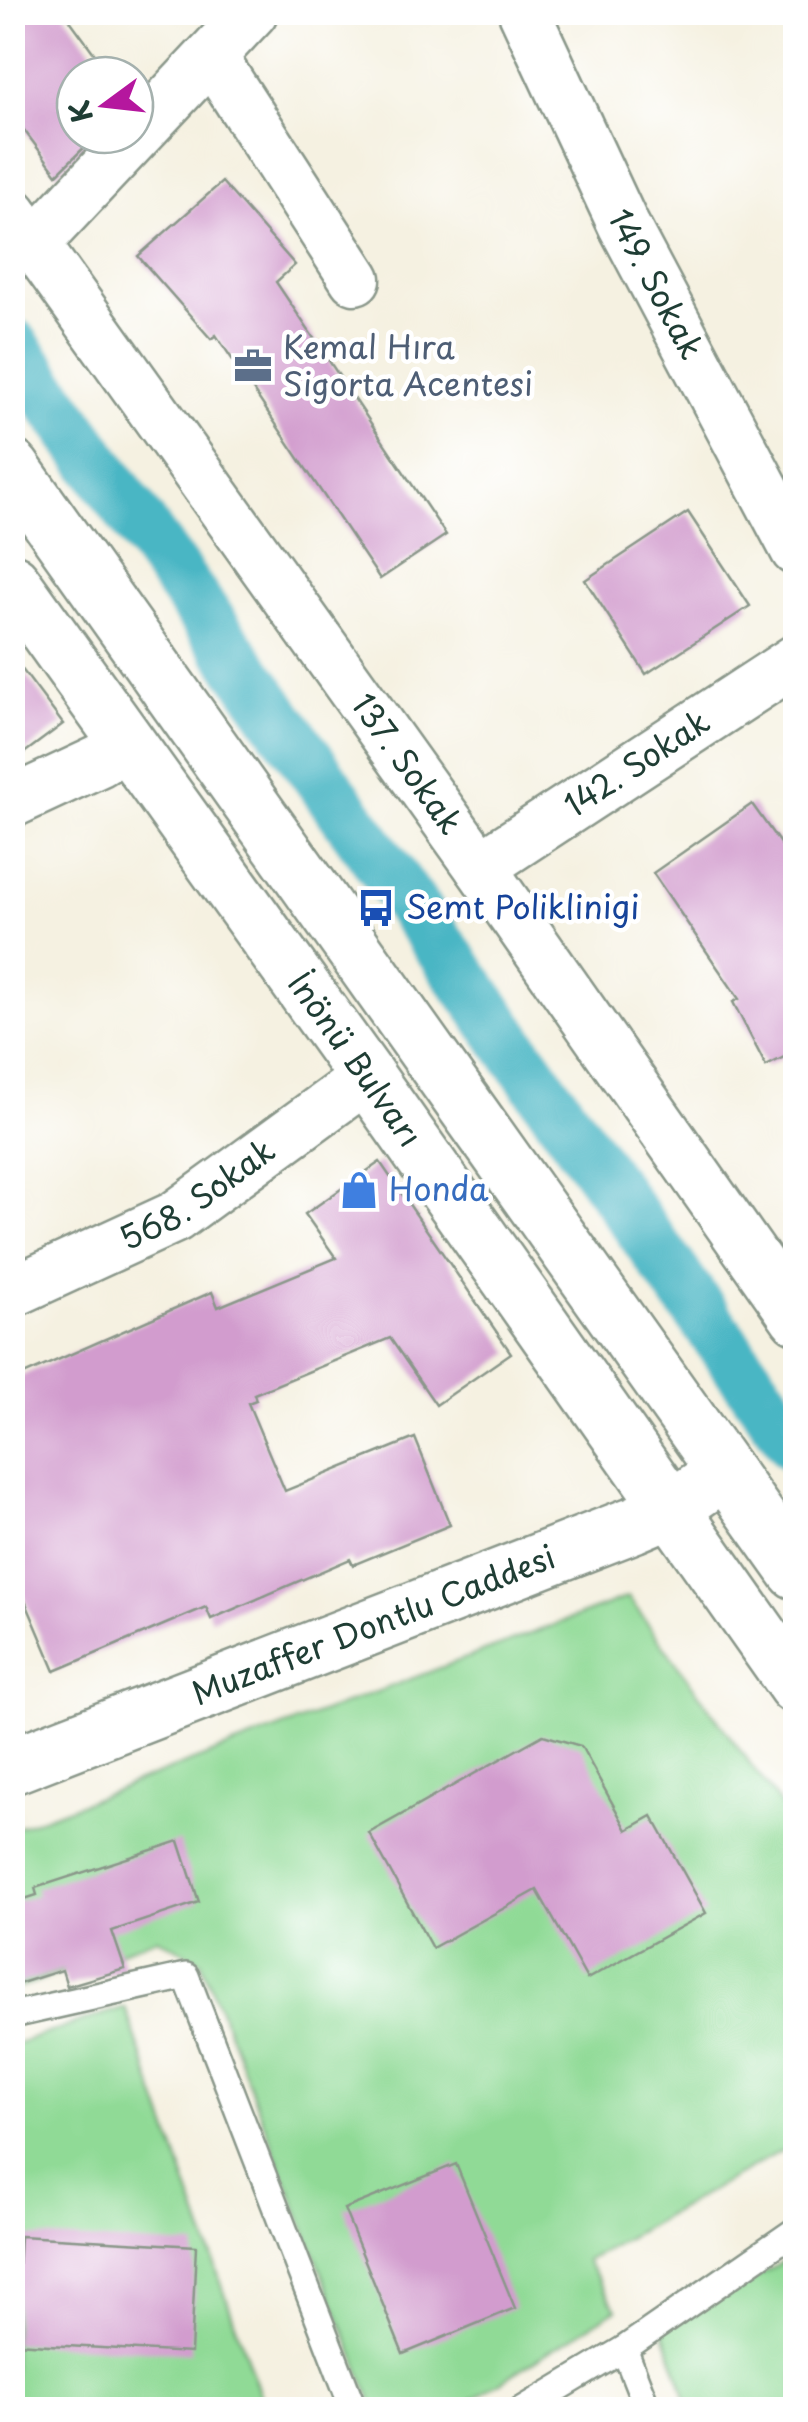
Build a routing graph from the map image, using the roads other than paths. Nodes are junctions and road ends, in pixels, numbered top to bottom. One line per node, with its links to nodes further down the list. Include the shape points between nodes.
1 (252, 12): 3 (street)
2 (524, 12): 7 (street, 149. Sokak, via 622,224)
3 (211, 56): 4 (street); 5 (street)
4 (23, 229): 12 (street, 137. Sokak)
5 (355, 279)
6 (12, 468): 16 (main road, İnönü Bulvarı)
7 (796, 550)
8 (12, 582): 10 (main road, İnönü Bulvarı)
9 (796, 660): 12 (street, 142. Sokak)
10 (129, 743): 11 (street); 13 (main road, İnönü Bulvarı)
11 (12, 802)
12 (480, 867): 15 (street, 137. Sokak)
13 (367, 1077): 14 (street, 568. Sokak, via 175,1217); 17 (main road, İnönü Bulvarı)
14 (12, 1292)
15 (796, 1318)
16 (724, 1472): 17 (main road, Muzaffer Dontlu Caddesi); 18 (main road, İnönü Bulvarı)
17 (671, 1509): 19 (main road, İnönü Bulvarı); 20 (main road, Muzaffer Dontlu Caddesi)
18 (796, 1571)
19 (796, 1686)
20 (12, 1766)
21 (12, 2015): 24 (lane, via 186,1976)
22 (796, 2230): 23 (lane)
23 (624, 2349): 25 (lane); 26 (lane)
24 (354, 2410)
25 (522, 2410)
26 (648, 2410)

